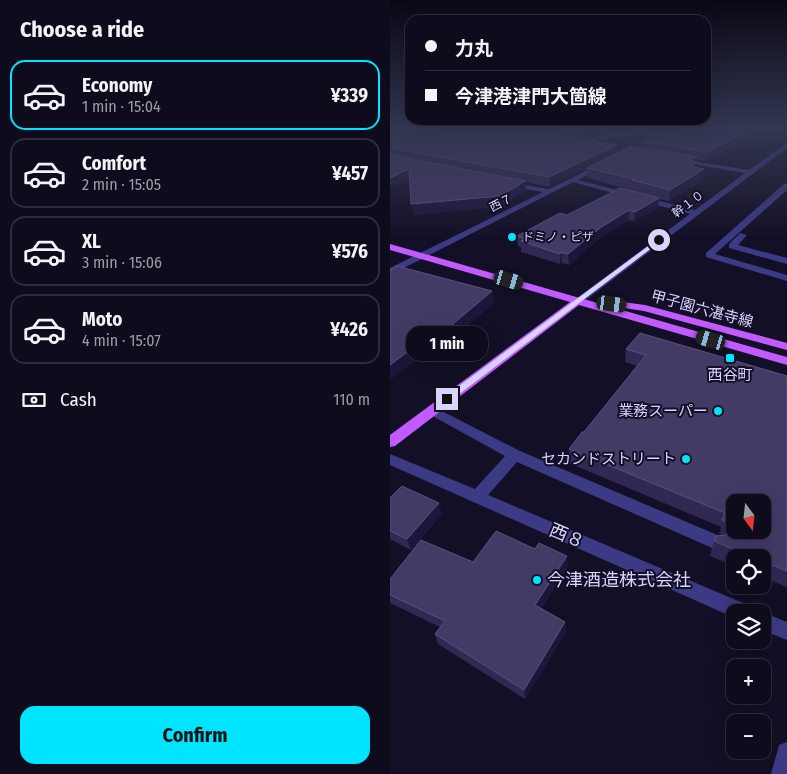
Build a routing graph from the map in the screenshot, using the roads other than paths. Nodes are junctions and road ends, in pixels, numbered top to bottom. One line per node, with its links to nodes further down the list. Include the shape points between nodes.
1 (602, 165): 5 (street, 西７)
2 (708, 165): 4 (street)
3 (760, 165): 4 (street, 幹１０)
4 (750, 172): 10 (street, 幹１０)
5 (572, 180): 8 (street, 西７); 10 (street)
6 (502, 182): 8 (street)
7 (787, 186): 15 (street, via 709,255)
8 (550, 191): 12 (street, 西７)
9 (787, 194): 13 (street, via 732,246)
10 (696, 213): 16 (street, 幹１０)
11 (390, 247): 12 (main road, 甲子園六湛寺線)
12 (422, 256): 14 (street, 西７); 16 (main road, 甲子園六湛寺線)
13 (787, 261)
14 (390, 272)
15 (787, 278)
16 (579, 300): 17 (main road, 甲子園六湛寺線, via 645,308); 18 (main road, 甲子園六湛寺線); 19 (main road)
17 (787, 347)
18 (787, 361)
19 (432, 410): 20 (main road); 21 (street)
20 (390, 442)
21 (515, 455): 23 (street); 24 (street)
22 (390, 459): 23 (street, 西８)
23 (477, 497): 25 (street, 西８)
24 (716, 542)
25 (726, 605)
26 (771, 625): 27 (street)
27 (787, 631)
28 (787, 753): 29 (street)
29 (782, 774)

